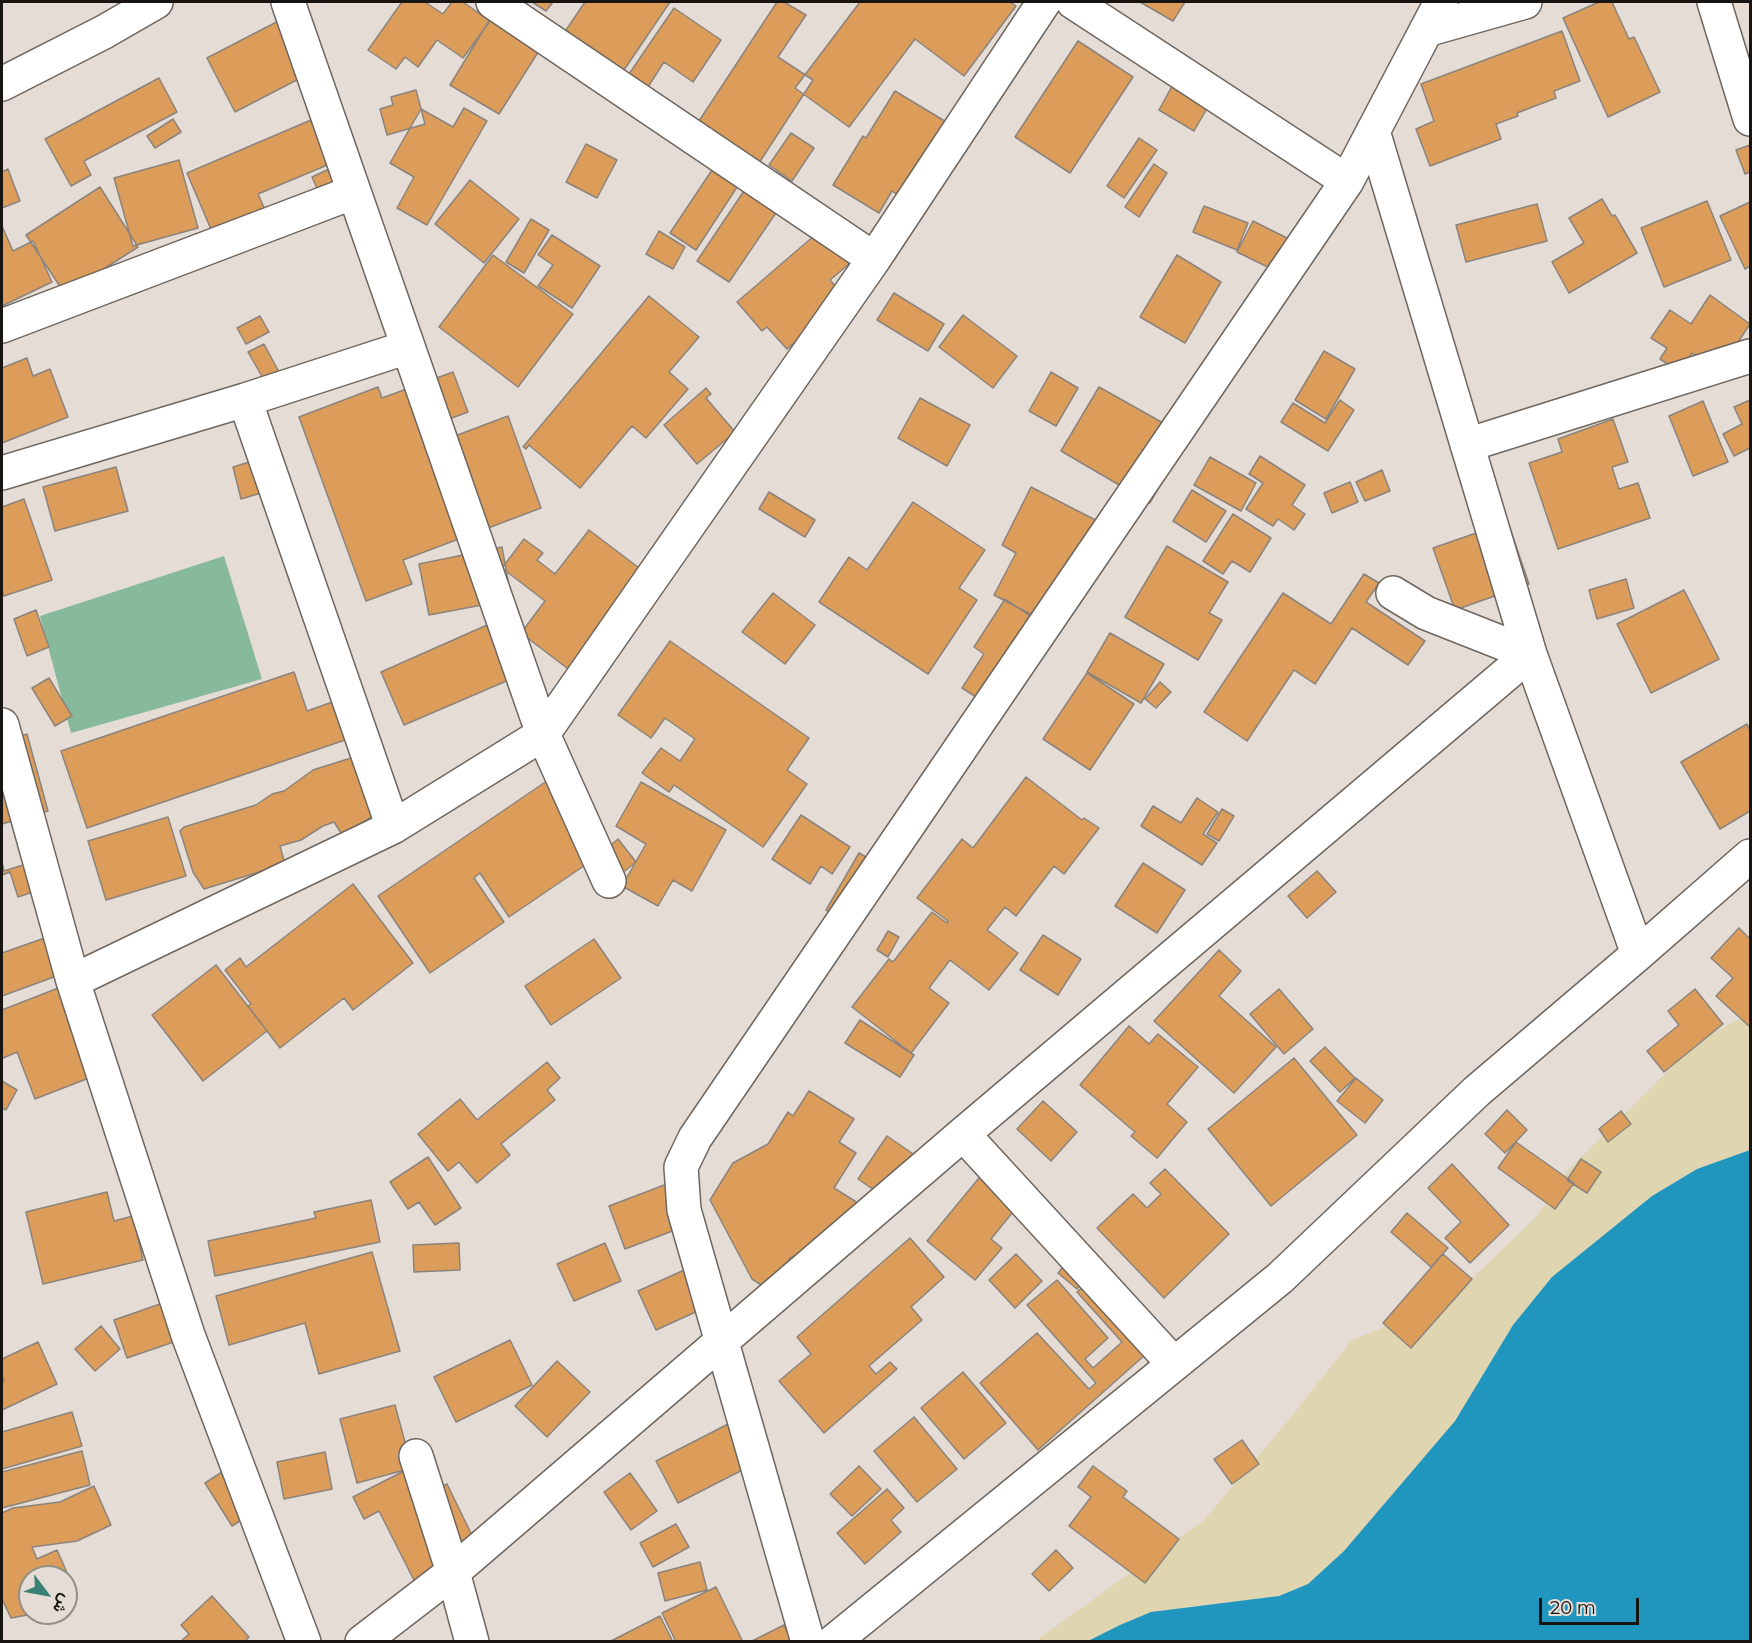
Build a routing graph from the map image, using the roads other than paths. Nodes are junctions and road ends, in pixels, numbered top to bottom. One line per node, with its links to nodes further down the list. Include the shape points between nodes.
1 (156, 2): 9 (street)
2 (288, 2): 13 (street)
3 (493, 2): 14 (street)
4 (1044, 2): 14 (street)
5 (1073, 2): 12 (street)
6 (1525, 2): 8 (street)
7 (1714, 2): 10 (street)
8 (1433, 16): 11 (street)
9 (2, 84)
10 (1750, 119)
11 (1373, 130): 12 (street); 19 (street)
12 (1347, 181): 31 (street, via 694,1138 681,1167 684,1210)
13 (354, 192): 15 (street); 16 (street)
14 (874, 259): 24 (street)
15 (2, 326)
16 (408, 347): 18 (street); 24 (street)
17 (1750, 356): 19 (street)
18 (245, 400): 20 (street); 25 (street)
19 (1467, 445): 22 (street)
20 (2, 473)
21 (1393, 593): 22 (street, via 1426,613)
22 (1530, 654): 28 (street); 30 (street)
23 (2, 725): 29 (street)
24 (543, 734): 25 (street); 27 (street)
25 (393, 827): 29 (street)
26 (1750, 856): 28 (street)
27 (609, 881)
28 (1638, 954): 32 (street, via 1477,1090 1280,1278)
29 (73, 981): 35 (street, via 188,1335)
30 (963, 1134): 31 (street); 32 (street)
31 (722, 1341): 34 (street); 38 (street)
32 (1174, 1364): 39 (street)
33 (416, 1456): 34 (street)
34 (453, 1572): 36 (street); 37 (street)
35 (304, 1641)
36 (362, 1641)
37 (472, 1641)
38 (808, 1641)
39 (833, 1641)

